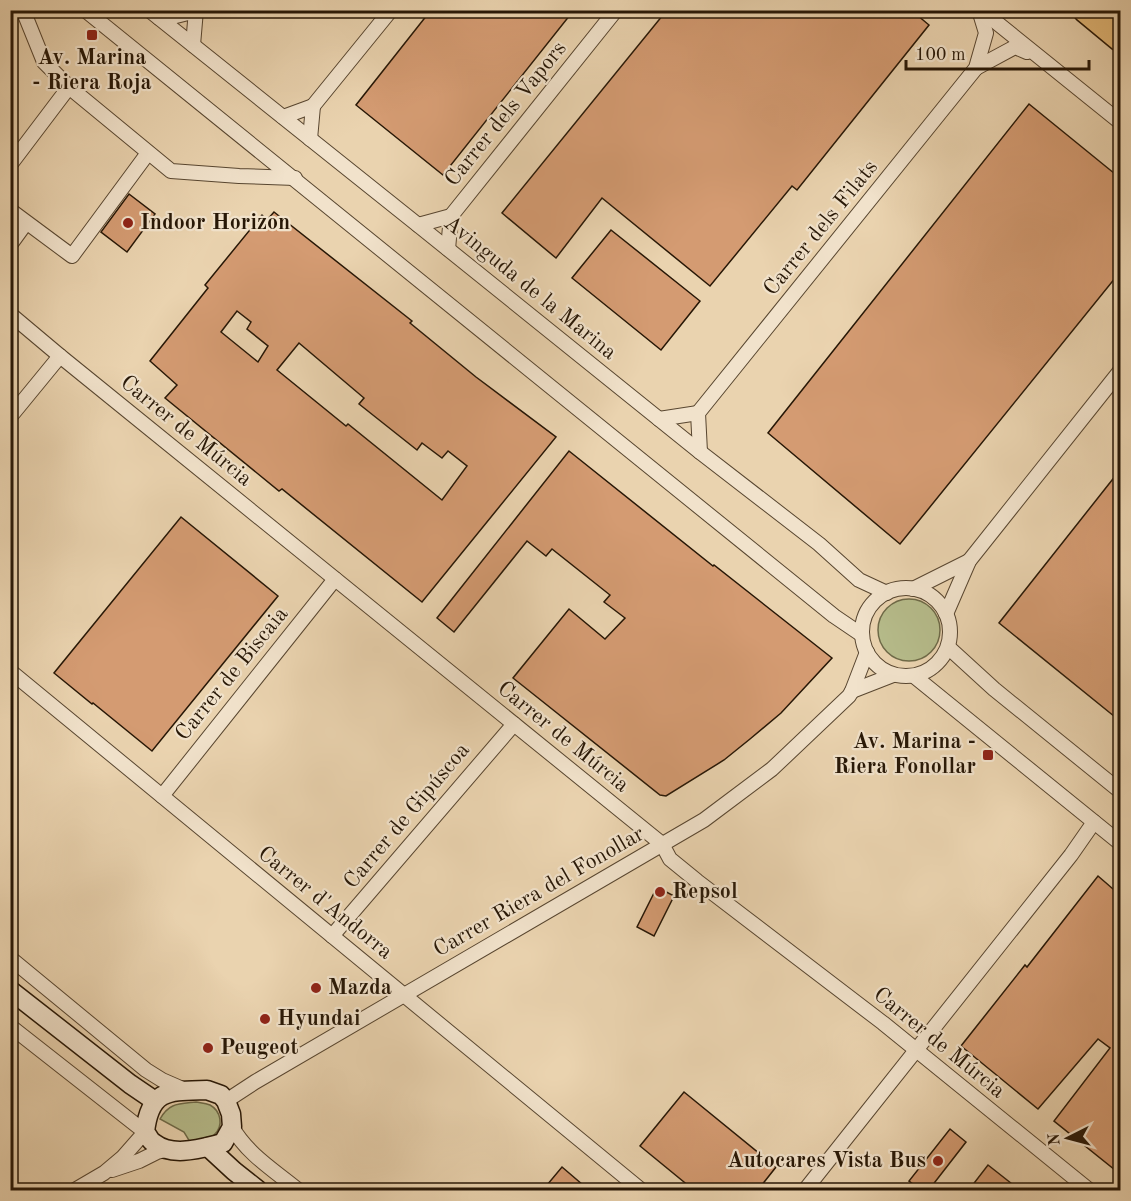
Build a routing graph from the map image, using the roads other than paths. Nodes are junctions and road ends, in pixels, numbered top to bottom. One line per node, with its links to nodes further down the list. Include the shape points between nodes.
1 (23, 10): 13 (street, via 44,62)
2 (85, 10): 20 (street)
3 (391, 10): 14 (street)
4 (616, 10): 22 (street, Carrer dels Vapors)
5 (980, 10): 11 (street); 12 (street, Carrer dels Filats, via 986,33)
6 (1085, 10): 9 (highway)
7 (196, 11): 8 (street, via 172,17); 10 (street)
8 (154, 14): 10 (street, Avinguda de la Marina)
9 (1120, 39)
10 (193, 45): 15 (street, Avinguda de la Marina)
11 (1038, 56): 12 (street, Carrer dels Filats, via 1015,47); 16 (street)
12 (976, 69): 30 (street, Carrer dels Filats)
13 (69, 87): 18 (street); 19 (street)
14 (313, 106): 15 (street); 17 (street)
15 (283, 117): 17 (street, Avinguda de la Marina)
16 (1120, 122)
17 (310, 139): 24 (street, Avinguda de la Marina)
18 (148, 153): 20 (street, via 171,171); 23 (street, via 72,256)
19 (10, 165)
20 (295, 178): 39 (street)
21 (10, 210): 23 (street)
22 (451, 216): 24 (street, Carrer dels Vapors); 26 (street, Carrer dels Vapors)
23 (26, 223): 25 (street)
24 (418, 225): 26 (street, Avinguda de la Marina)
25 (10, 245)
26 (448, 249): 32 (street, Avinguda de la Marina)
27 (10, 314): 28 (street, Carrer de Múrcia)
28 (60, 356): 31 (street); 35 (street, Carrer de Múrcia)
29 (1120, 371): 34 (street)
30 (698, 413): 32 (street); 33 (street)
31 (10, 417)
32 (659, 419): 33 (street, Avinguda de la Marina)
33 (700, 452): 37 (street, Avinguda de la Marina, via 859,580)
34 (969, 561): 36 (street); 38 (street)
35 (335, 579): 46 (street, Carrer de Múrcia); 48 (street, Carrer de Biscaia)
36 (913, 589): 37 (street); 38 (street, via 933,597)
37 (887, 593): 39 (street, via 868,610)
38 (946, 614): 40 (street, via 950,627)
39 (862, 635): 41 (street)
40 (948, 647): 44 (street, via 935,666); 47 (street)
41 (867, 652): 43 (street, via 878,666); 45 (street)
42 (10, 671): 48 (street, Carrer d'Andorra)
43 (893, 675): 44 (street); 45 (street)
44 (914, 676): 49 (street)
45 (852, 691): 51 (street, Carrer Riera del Fonollar, via 772,769 704,820)
46 (514, 724): 51 (street, Carrer de Múrcia); 52 (street, Carrer de Gipúscoa)
47 (1120, 791)
48 (162, 796): 52 (street, Carrer d'Andorra)
49 (1094, 822): 50 (street); 57 (street)
50 (1120, 843)
51 (662, 844): 55 (street, Carrer Riera del Fonollar); 57 (street, Carrer de Múrcia, via 670,859)
52 (332, 936): 55 (street, Carrer d'Andorra)
53 (10, 958): 58 (street, via 146,1070)
54 (10, 990): 59 (street)
55 (404, 995): 60 (street, Carrer Riera del Fonollar); 69 (street, Carrer d'Andorra)
56 (10, 1026): 62 (street)
57 (917, 1051): 70 (street); 71 (street, Carrer de Múrcia)
58 (187, 1091): 59 (street, via 172,1092); 60 (street, via 207,1090)
59 (155, 1101): 62 (street)
60 (226, 1101): 61 (street)
61 (232, 1127): 63 (street, via 223,1143); 68 (street, via 250,1151)
62 (145, 1132): 64 (street, via 153,1143); 65 (street)
63 (208, 1147): 64 (street); 67 (street)
64 (169, 1149): 65 (street)
65 (104, 1173): 66 (street)
66 (75, 1191)
67 (258, 1191)
68 (298, 1191)
69 (641, 1191)
70 (806, 1191)
71 (1089, 1191)

